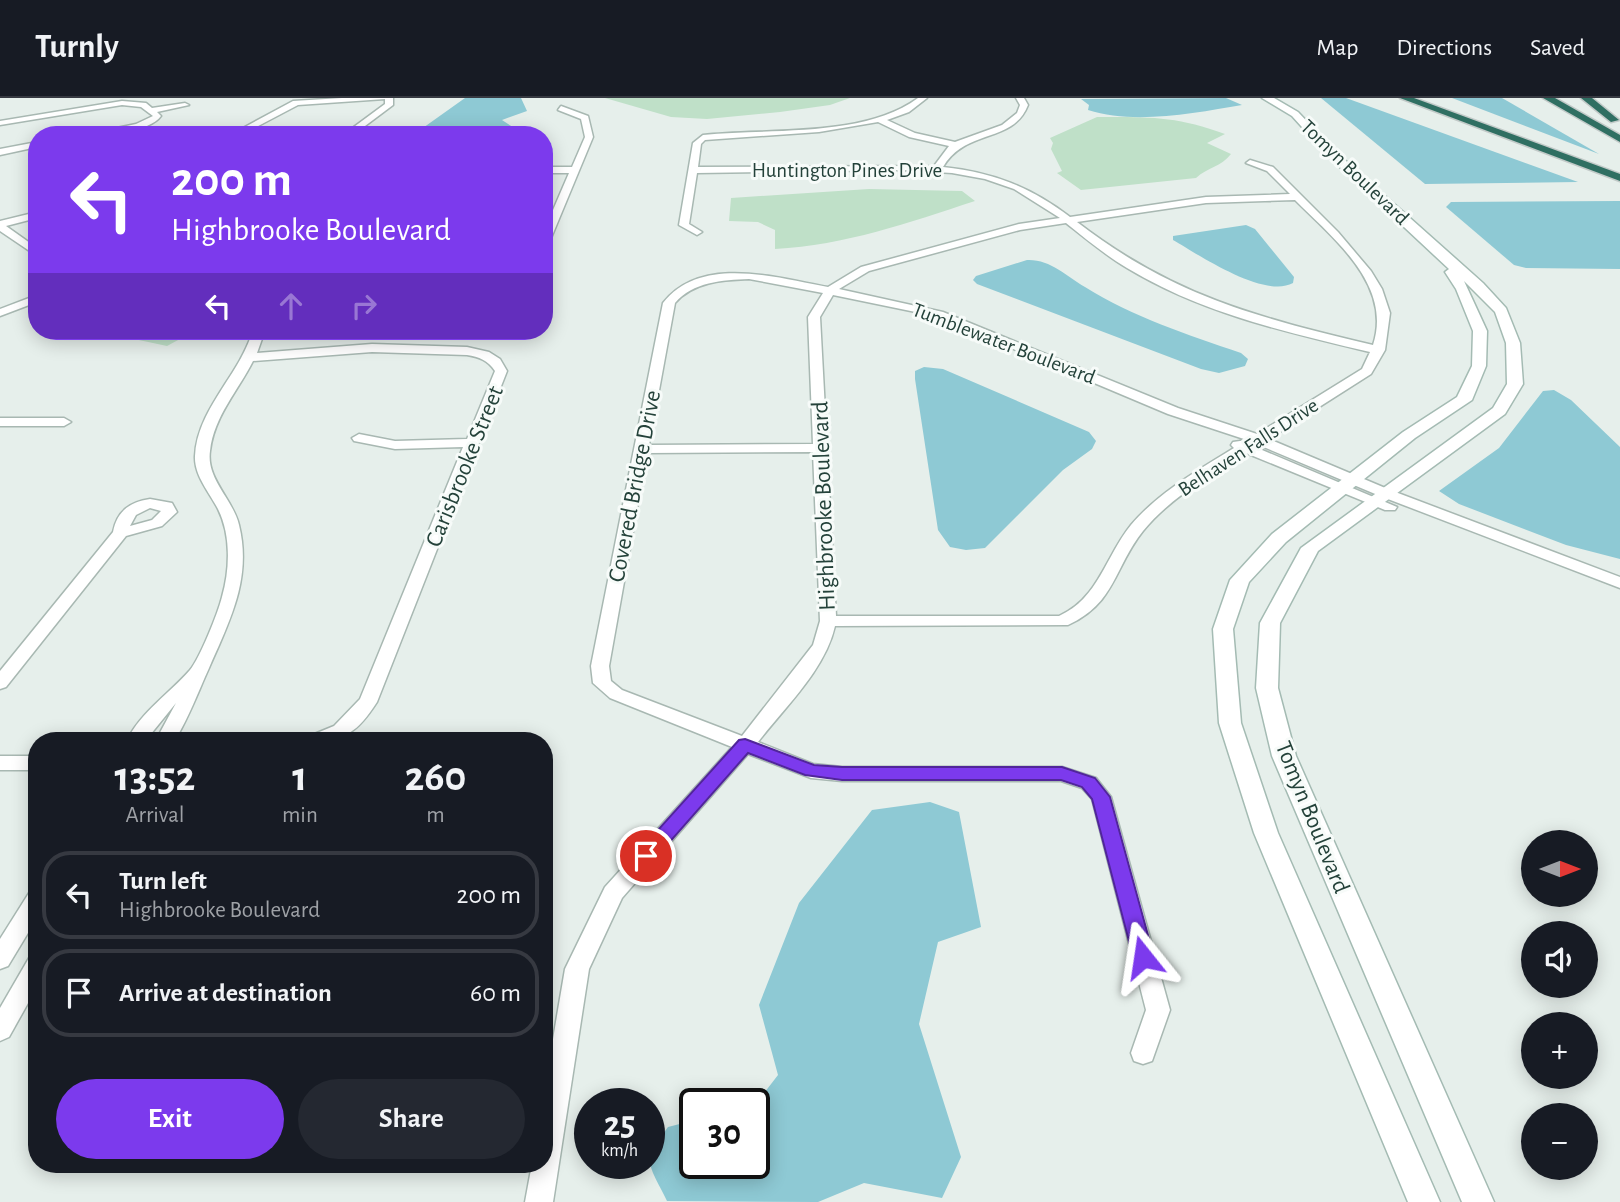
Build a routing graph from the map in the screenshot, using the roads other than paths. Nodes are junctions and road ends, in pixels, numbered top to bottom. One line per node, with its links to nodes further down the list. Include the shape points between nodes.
1 (382, 98): 19 (street, via 296,103)
2 (389, 98): 20 (street, via 382,111)
3 (923, 98): 15 (street)
4 (1020, 98): 22 (street, via 1023,114 1014,122)
5 (1267, 98): 38 (street, Tomyn Boulevard, via 1295,114)
6 (1548, 98): 21 (highway)
7 (1574, 98): 16 (highway)
8 (1586, 98): 16 (highway)
9 (1406, 99): 30 (highway)
10 (185, 105): 13 (street)
11 (561, 107): 28 (street, via 585,118 589,128)
12 (31, 109): 14 (street)
13 (150, 111): 14 (street, via 143,105 122,103); 18 (street, via 157,116)
14 (41, 116): 17 (street)
15 (878, 119): 22 (street, via 912,135); 29 (street, via 788,133 703,138 697,143)
16 (1617, 122)
17 (0, 123)
18 (133, 126)
19 (251, 126)
20 (360, 126)
21 (1620, 139)
22 (956, 145): 26 (street)
23 (28, 146): 24 (street)
24 (0, 152)
25 (1250, 163): 31 (street, via 1270,169)
26 (937, 169): 29 (street, Huntington Pines Drive); 34 (street, Huntington Pines Drive, via 999,180 1023,190)
27 (553, 170): 28 (street)
28 (572, 170): 33 (street)
29 (693, 170): 36 (street, via 684,225)
30 (1620, 178)
31 (1296, 197): 34 (street, via 1206,200); 43 (street, via 1371,276 1384,306)
32 (28, 217): 35 (street)
33 (553, 220)
34 (1067, 220): 39 (street, via 1019,227 865,269); 43 (street, Huntington Pines Drive, via 1127,264 1186,293 1289,328)
35 (0, 225): 37 (street)
36 (696, 232)
37 (28, 246)
38 (1438, 253): 56 (street, Tomyn Boulevard, via 1463,289 1480,331 1479,366 1464,400 1409,435); 57 (street, Tomyn Boulevard, via 1501,311 1513,343 1515,384 1499,411)
39 (830, 290): 45 (street, Tumblewater Boulevard, via 939,314); 51 (street, Highbrooke Boulevard, via 814,317); 53 (street, Covered Bridge Drive, via 749,276 722,277 679,291 669,303)
40 (28, 302): 41 (street)
41 (0, 313)
42 (256, 340): 44 (street)
43 (1379, 350): 49 (street, Belhaven Falls Drive, via 1367,371)
44 (252, 357): 50 (street, Carisbrooke Street, via 372,348 485,355 501,371); 62 (street, via 207,428 201,458 230,517 238,546 236,581 227,614)
45 (1172, 411): 49 (street, Tumblewater Boulevard); 52 (street, Tumblewater Boulevard)
46 (0, 422): 47 (street)
47 (64, 422)
48 (359, 438): 50 (street, via 395,444)
49 (1258, 439): 52 (street, Belhaven Falls Drive); 54 (street, Tumblewater Boulevard)
50 (473, 443): 66 (street, Carisbrooke Street, via 368,702)
51 (820, 448): 53 (street); 61 (street, Highbrooke Boulevard)
52 (1244, 448): 55 (street, Tumblewater Boulevard); 61 (street, Belhaven Falls Drive, via 1185,485 1137,528 1096,598 1082,612 1062,621)
53 (642, 449): 67 (street, Covered Bridge Drive, via 600,666 602,683 616,694)
54 (1307, 460): 55 (street); 56 (street, Tumblewater Boulevard)
55 (1291, 469): 56 (street, Tumblewater Boulevard)
56 (1347, 484): 57 (street, Tumblewater Boulevard); 78 (street, Tomyn Boulevard, via 1279,538 1240,580 1223,629 1230,723 1266,833)
57 (1379, 497): 59 (street, Tumblewater Boulevard); 79 (street, Tomyn Boulevard, via 1310,548 1287,586 1270,623 1267,688 1284,756)
58 (121, 533): 63 (street)
59 (1607, 583): 60 (street, Tumblewater Boulevard)
60 (1620, 593)
61 (828, 621): 67 (street, Highbrooke Boulevard, via 822,645 804,672)
62 (200, 669): 64 (street); 65 (street)
63 (0, 683)
64 (142, 732)
65 (171, 732)
66 (339, 732)
67 (745, 745): 74 (street, via 811,771 1062,774 1089,783 1101,797 1158,1010); 75 (street, Highbrooke Boulevard, via 613,893 577,969)
68 (0, 763): 69 (street)
69 (28, 763)
70 (28, 914): 71 (street)
71 (0, 959)
72 (28, 981): 73 (street)
73 (0, 1030)
74 (1143, 1053)
75 (553, 1116)
76 (544, 1173): 77 (street, Highbrooke Boulevard)
77 (539, 1202)
78 (1424, 1202)
79 (1479, 1202)

